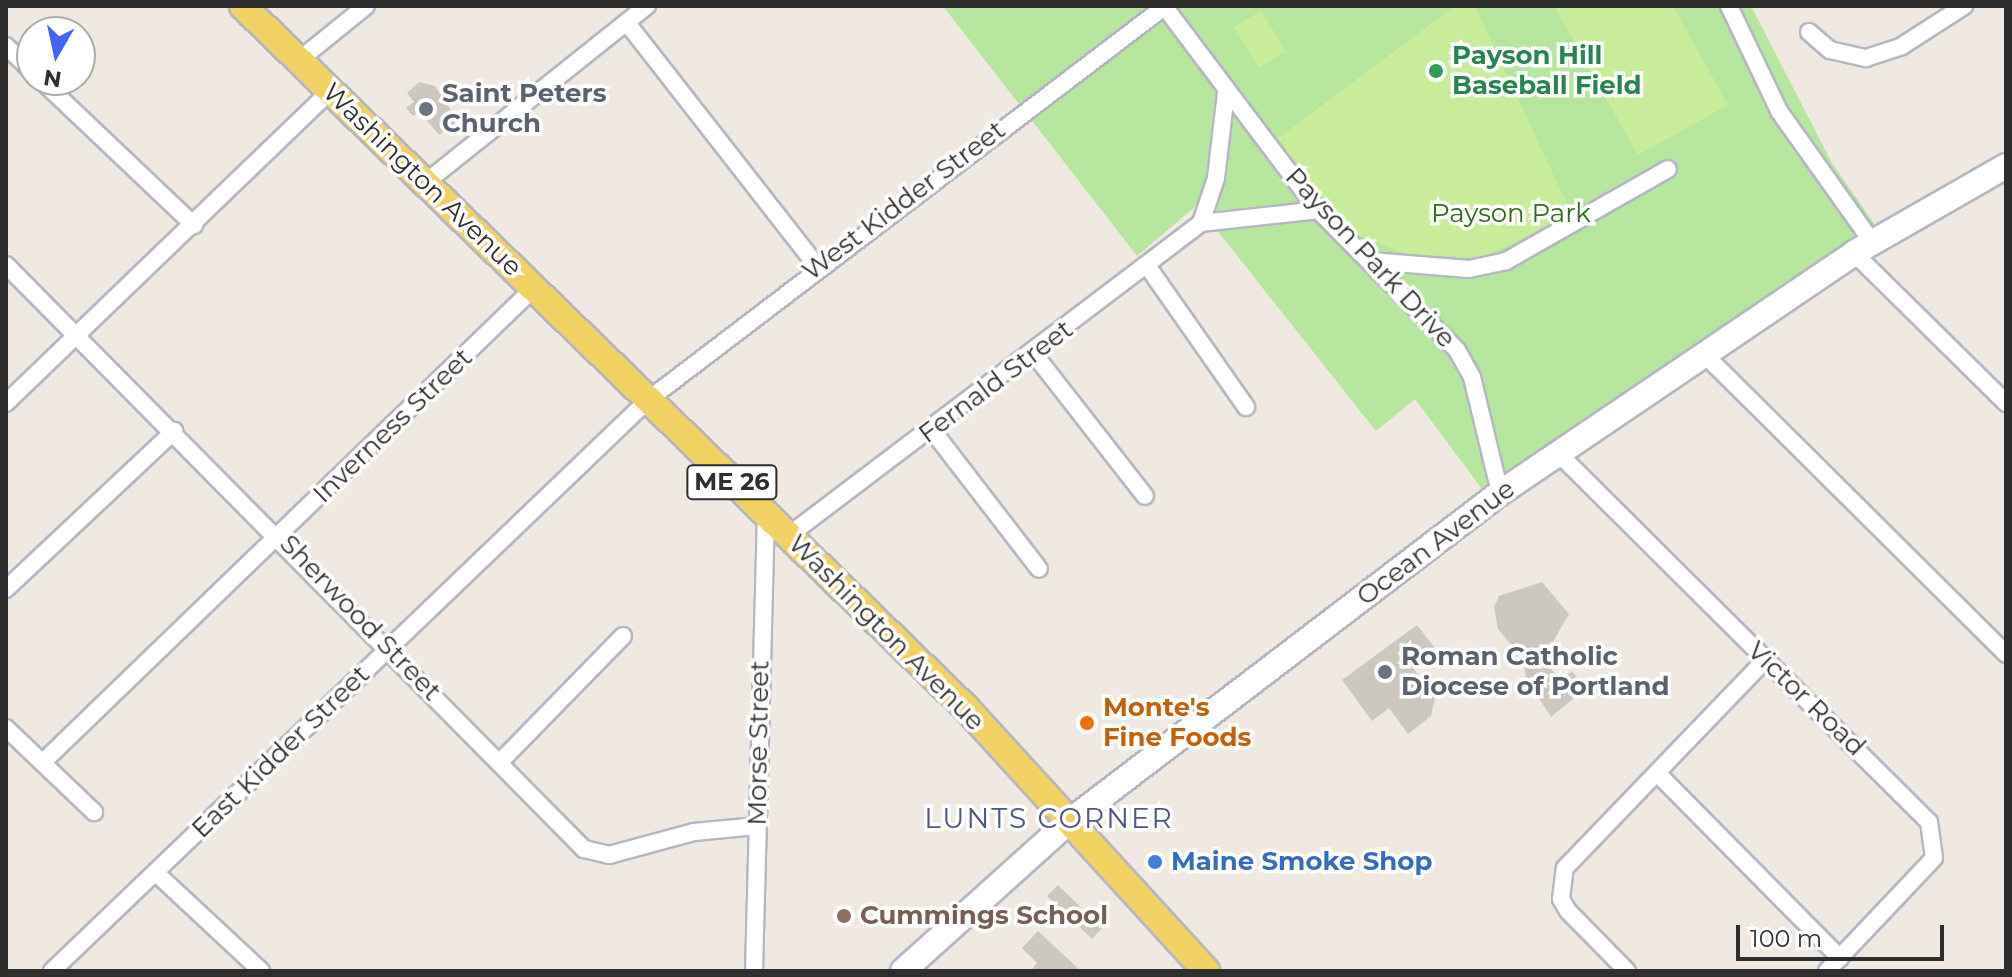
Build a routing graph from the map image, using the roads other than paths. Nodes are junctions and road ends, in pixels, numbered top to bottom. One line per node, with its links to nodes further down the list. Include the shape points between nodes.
1 (243, 6): 9 (main road, Washington Avenue / ME 26)
2 (366, 6): 9 (street)
3 (647, 6): 7 (street)
4 (1164, 6): 11 (street, Payson Park Drive); 22 (street, West Kidder Street)
5 (1729, 6): 19 (street, via 1779,111)
6 (1964, 6): 8 (street, via 1902,46 1866,58 1830,50)
7 (627, 23): 15 (street); 22 (street)
8 (1809, 32)
9 (298, 61): 10 (main road, Washington Avenue / ME 26)
10 (330, 91): 15 (main road, Washington Avenue / ME 26); 18 (street)
11 (1226, 93): 16 (street, Payson Park Drive); 17 (street, via 1216,178)
12 (58, 96): 18 (street)
13 (2006, 166): 19 (main road, Ocean Avenue)
14 (1668, 169): 20 (street, via 1506,261 1469,269)
15 (425, 183): 24 (main road, Washington Avenue / ME 26)
16 (1318, 210): 17 (street); 20 (street, Payson Park Drive)
17 (1201, 223): 23 (street, Fernald Street)
18 (194, 225): 25 (street)
19 (1863, 248): 26 (main road, Ocean Avenue); 30 (street)
20 (1371, 261): 35 (street, Payson Park Drive, via 1466,363)
21 (6, 265): 25 (street, Sherwood Street)
22 (817, 266): 28 (street, West Kidder Street)
23 (1148, 267): 27 (street, Fernald Street); 31 (street)
24 (534, 288): 28 (main road, Washington Avenue / ME 26); 38 (street, Inverness Street)
25 (76, 334): 29 (street); 33 (street, Sherwood Street)
26 (1703, 353): 34 (main road, Ocean Avenue); 44 (street)
27 (1034, 354): 32 (street, Fernald Street); 36 (street)
28 (648, 400): 37 (main road, Washington Avenue / ME 26); 43 (street, East Kidder Street)
29 (6, 403)
30 (2006, 403)
31 (1246, 407)
32 (932, 430): 39 (street, Fernald Street); 40 (street)
33 (174, 431): 38 (street, Sherwood Street); 41 (street)
34 (1558, 453): 35 (main road, Ocean Avenue); 45 (street, Victor Road)
35 (1500, 493): 51 (main road, Ocean Avenue)
36 (1145, 496)
37 (766, 516): 39 (main road, Washington Avenue / ME 26); 52 (street, Morse Street)
38 (280, 535): 43 (street, Sherwood Street); 47 (street, Inverness Street)
39 (788, 536): 51 (main road, Washington Avenue / ME 26, via 967,709)
40 (1039, 569)
41 (6, 589)
42 (623, 636): 48 (street)
43 (388, 649): 48 (street, Sherwood Street); 53 (street, East Kidder Street)
44 (2006, 654)
45 (1766, 659): 49 (street); 54 (street, Victor Road, via 1901,792 1936,839 1925,870)
46 (6, 728): 47 (street)
47 (43, 762): 50 (street)
48 (500, 762): 52 (street, Sherwood Street, via 596,855)
49 (1658, 774): 54 (street); 60 (street, via 1574,856 1560,884 1568,911)
50 (94, 812)
51 (1066, 824): 58 (main road, Ocean Avenue); 59 (main road, Washington Avenue / ME 26)
52 (757, 826): 57 (street, Morse Street)
53 (156, 873): 55 (street, East Kidder Street); 56 (street)
54 (1840, 958): 61 (street)
55 (52, 971)
56 (261, 971)
57 (754, 971)
58 (903, 971)
59 (1206, 971)
60 (1627, 971)
61 (1827, 971)

